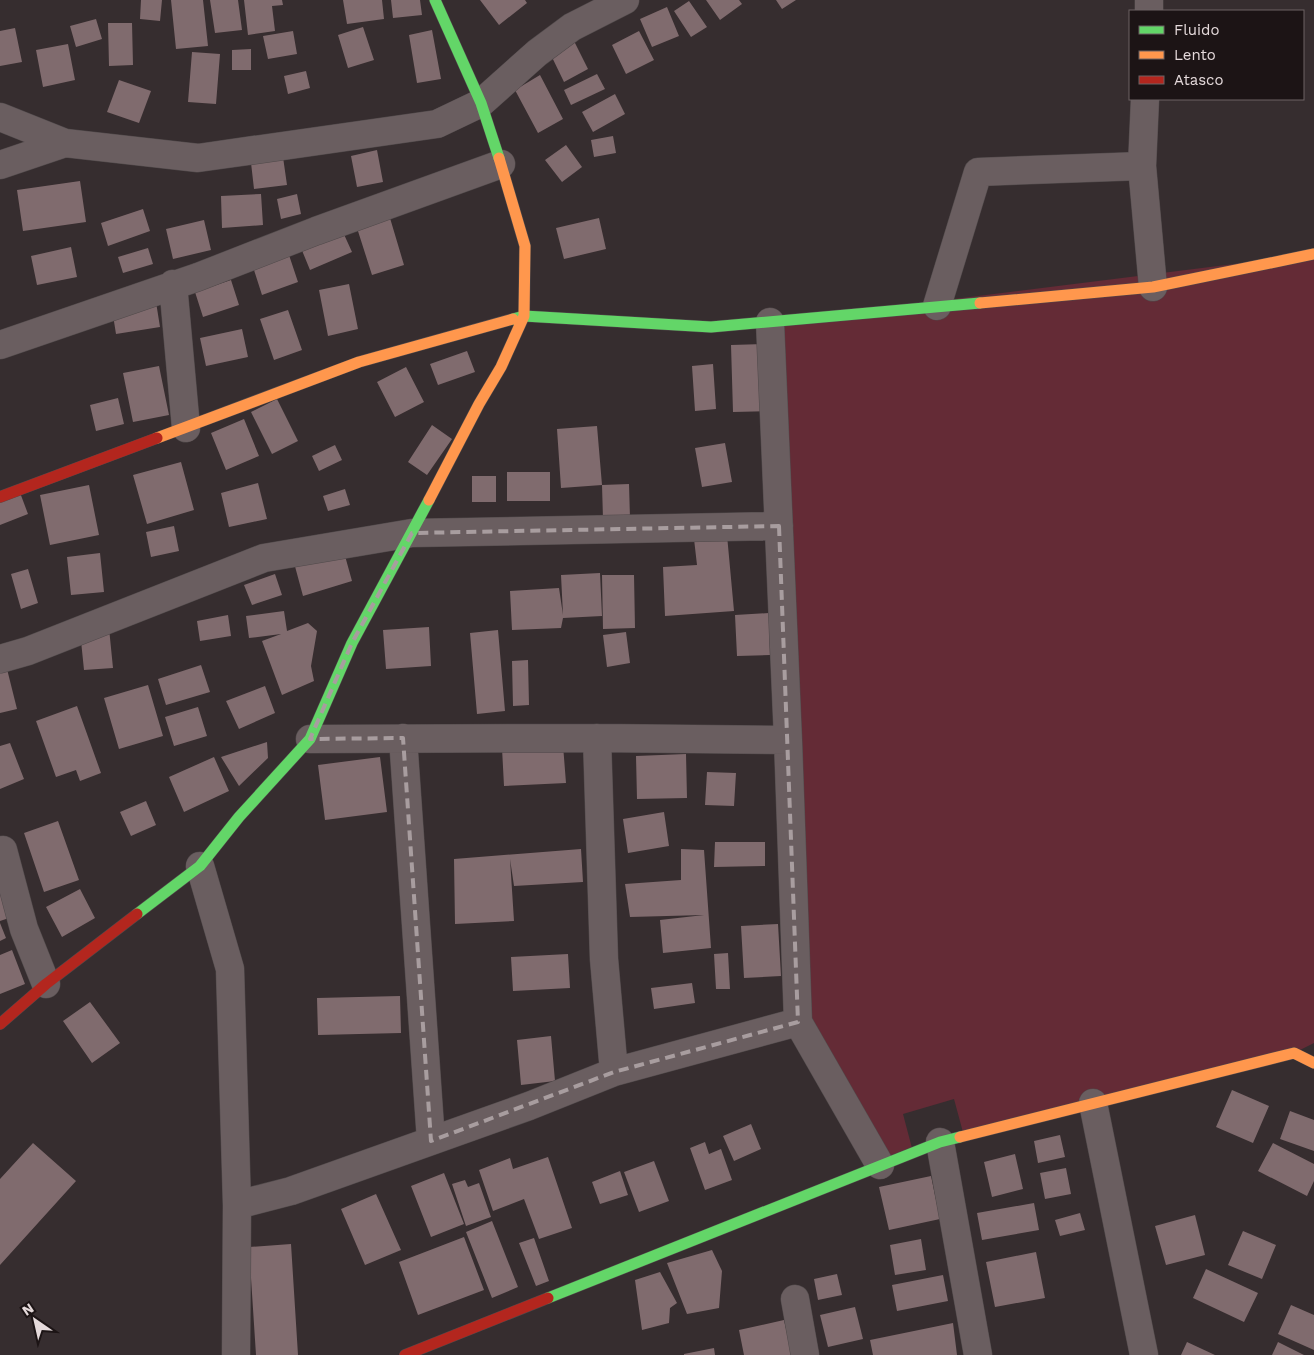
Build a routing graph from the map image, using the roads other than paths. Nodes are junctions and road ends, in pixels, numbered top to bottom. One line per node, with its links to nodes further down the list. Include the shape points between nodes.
1 (435, 0): 4 (street)
2 (625, 0): 4 (street, via 572,27)
3 (1145, 100): 9 (street)
4 (481, 103): 6 (street, via 437,124 198,158); 7 (street)
5 (0, 117): 6 (street)
6 (65, 143): 8 (street)
7 (501, 164): 11 (street); 14 (street, via 525,246)
8 (0, 165)
9 (1142, 166): 12 (street); 13 (street, via 978,172)
10 (1314, 254): 12 (street)
11 (174, 284): 16 (street); 17 (street)
12 (1153, 287): 13 (street)
13 (938, 306): 15 (street)
14 (524, 316): 15 (street, via 711,327); 17 (street, via 359,362); 20 (street, via 501,367)
15 (770, 322): 19 (street)
16 (0, 345)
17 (186, 428): 18 (street)
18 (0, 497)
19 (779, 526): 20 (street); 25 (street)
20 (412, 533): 21 (street, via 264,558 28,651); 24 (street, via 352,643)
21 (0, 659)
22 (403, 738): 23 (street); 24 (street); 34 (street)
23 (597, 738): 25 (street); 32 (street, via 604,959)
24 (310, 739): 27 (street, via 239,817)
25 (788, 740): 29 (street)
26 (3, 850): 28 (street, via 24,929)
27 (200, 866): 28 (street); 37 (street, via 230,969)
28 (46, 984): 30 (street)
29 (798, 1022): 32 (street); 36 (street)
30 (0, 1024)
31 (1307, 1053): 33 (street)
32 (614, 1072): 34 (street)
33 (1093, 1103): 35 (street); 43 (street)
34 (431, 1141): 37 (street, via 291,1191)
35 (940, 1142): 36 (street); 42 (street)
36 (880, 1165): 40 (street)
37 (237, 1205): 39 (street)
38 (795, 1299): 41 (street)
39 (236, 1355)
40 (406, 1355)
41 (804, 1355)
42 (978, 1355)
43 (1144, 1355)

